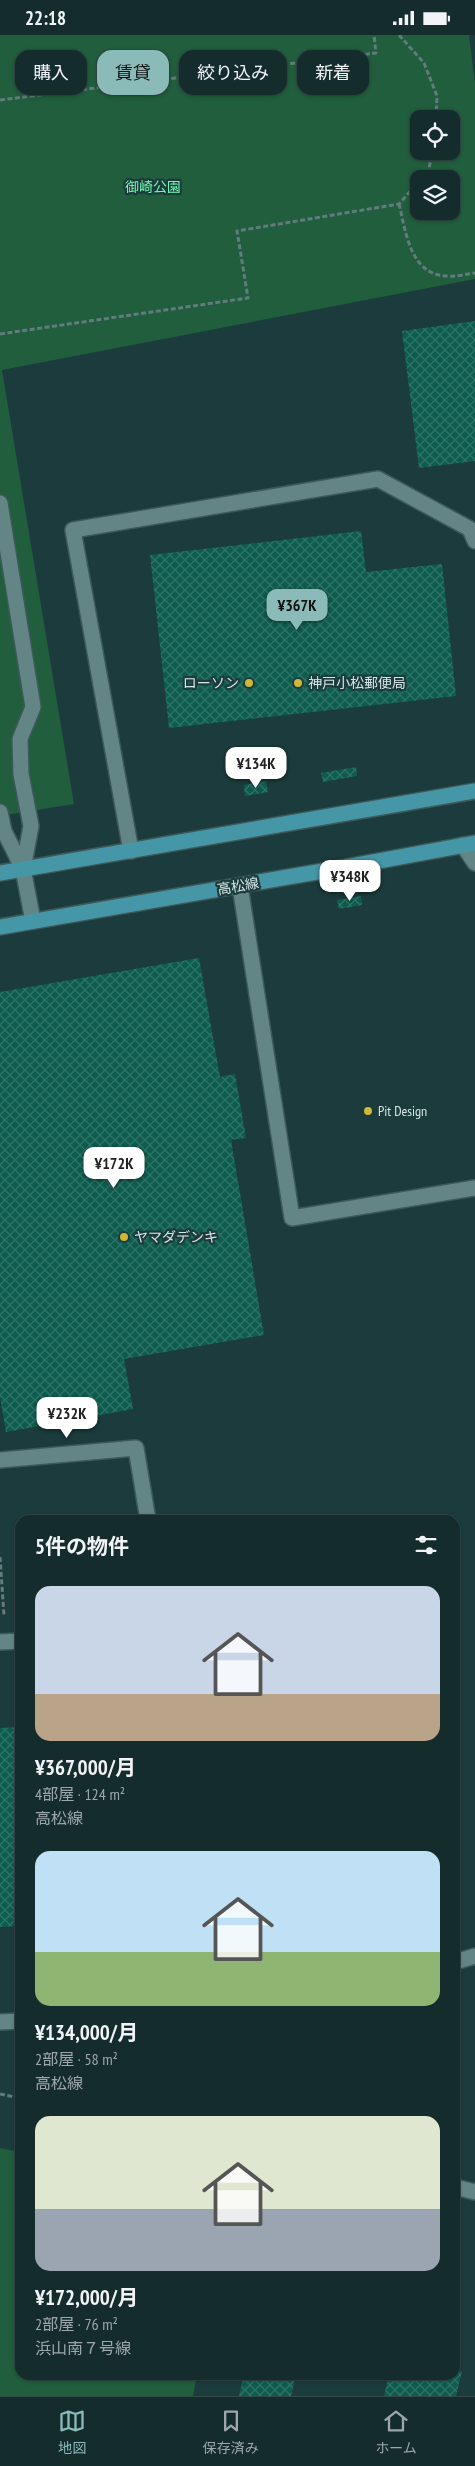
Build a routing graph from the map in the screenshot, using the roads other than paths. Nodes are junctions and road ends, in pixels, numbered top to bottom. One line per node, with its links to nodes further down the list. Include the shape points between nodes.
1 (0, 503): 8 (street, via 34,707 20,739 21,775 31,826)
2 (475, 541): 6 (street, via 470,529 378,479 73,530)
3 (475, 791): 6 (main road)
4 (0, 812): 8 (street, via 4,831)
5 (469, 844): 7 (street); 10 (main road, 高松線)
6 (131, 851): 8 (main road)
7 (475, 863)
8 (23, 869): 9 (main road); 11 (street)
9 (0, 873)
10 (240, 886): 11 (main road, 高松線); 13 (street, via 292,1218)
11 (33, 921): 12 (main road, 高松線)
12 (0, 927)
13 (475, 1188)
14 (0, 1460): 15 (street, via 136,1448)
15 (147, 1515)
16 (475, 1956): 17 (street)
17 (460, 1960)
18 (15, 2021): 19 (street)
19 (0, 2022)
20 (460, 2188): 21 (street)
21 (475, 2192)

